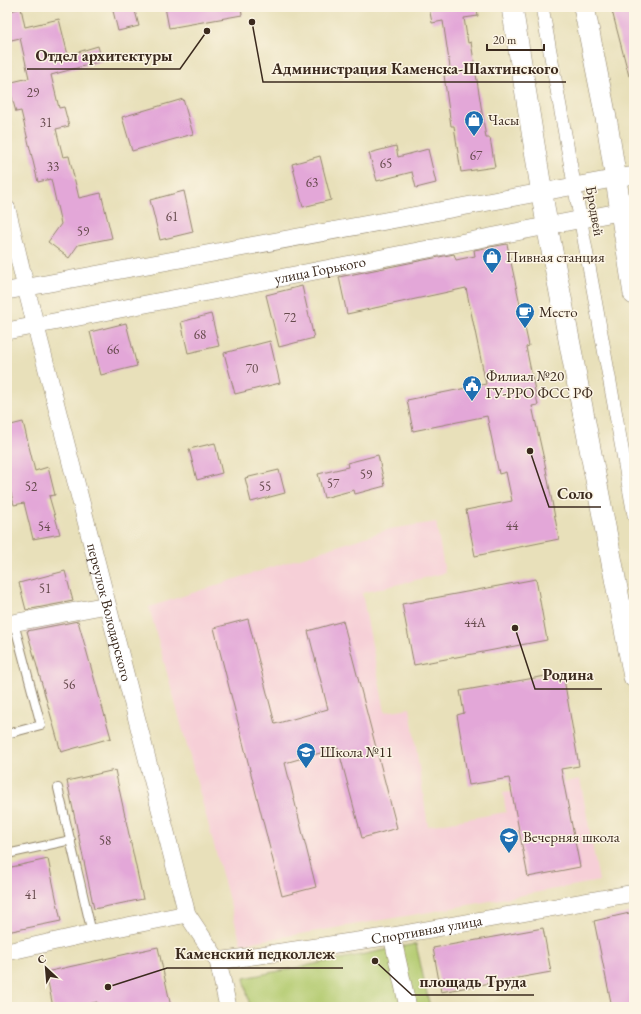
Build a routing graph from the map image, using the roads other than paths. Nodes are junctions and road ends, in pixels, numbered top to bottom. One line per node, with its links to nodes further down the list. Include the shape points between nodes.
1 (512, 7): 6 (street)
2 (542, 7): 5 (street, Бродвей)
3 (584, 7): 4 (street, via 607,123)
4 (624, 177): 5 (street); 8 (street)
5 (575, 186): 6 (street); 9 (street, Бродвей)
6 (542, 192): 10 (street); 11 (street)
7 (7, 209): 11 (street, переулок Володарского)
8 (627, 210): 9 (street, улица Горького); 13 (street)
9 (580, 220): 10 (street, улица Горького); 16 (street, Бродвей)
10 (547, 226): 14 (street, улица Горького); 19 (street)
11 (26, 288): 12 (street); 14 (street, переулок Володарского)
12 (7, 291)
13 (634, 294)
14 (36, 325): 15 (street, улица Горького); 17 (street, переулок Володарского)
15 (7, 331)
16 (634, 515)
17 (107, 605): 18 (street); 25 (street, переулок Володарского)
18 (10, 624): 20 (lane, via 41,726)
19 (634, 677)
20 (7, 734)
21 (58, 788): 22 (lane)
22 (71, 840): 23 (lane); 26 (lane)
23 (7, 854)
24 (634, 893): 27 (street, Спортивная улица)
25 (186, 914): 26 (street); 29 (street, переулок Володарского)
26 (92, 933): 28 (street)
27 (392, 936): 29 (street, Спортивная улица); 31 (street)
28 (7, 952)
29 (218, 961): 30 (street, переулок Володарского)
30 (228, 1007)
31 (408, 1007)

